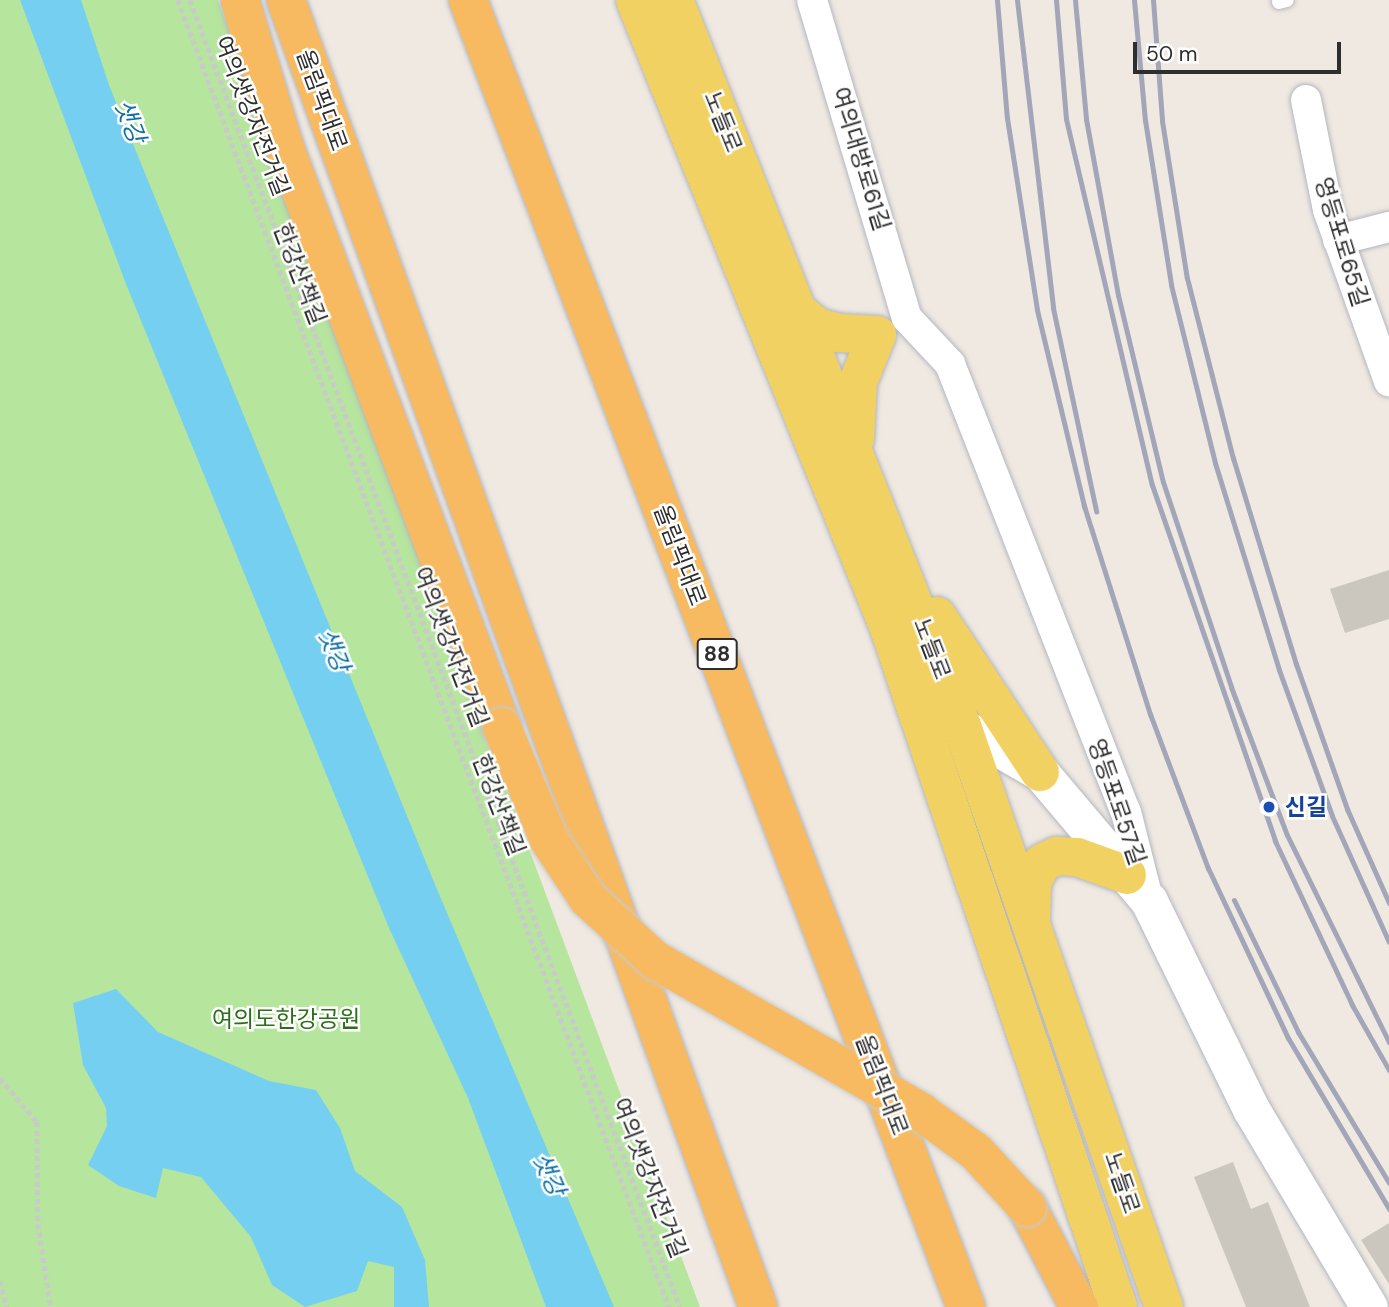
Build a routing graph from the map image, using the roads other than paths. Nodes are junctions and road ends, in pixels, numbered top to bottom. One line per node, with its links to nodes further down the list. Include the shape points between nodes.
1 (240, 0): 22 (highway, bridge, via 285,148 502,727 549,840 588,899 655,960 921,1112 976,1152 1027,1207)
2 (286, 0): 20 (highway, 올림픽대로)
3 (468, 0): 21 (highway, 올림픽대로 / 88)
4 (635, 0): 15 (main road, 노들로)
5 (674, 0): 10 (main road, 노들로)
6 (812, 0): 11 (street, 여의대방로61길)
7 (1306, 100): 9 (street, 영등포로65길)
8 (1389, 227): 9 (street)
9 (1338, 240): 12 (street, 영등포로65길)
10 (800, 313): 11 (main road, via 817,327 839,333); 13 (main road, 노들로)
11 (892, 326): 13 (main road, via 859,382); 18 (street, 영등포로57길, via 950,364 1126,812)
12 (1388, 378)
13 (854, 448): 14 (main road, 노들로)
14 (887, 534): 16 (main road, 노들로); 17 (main road)
15 (916, 702): 16 (street); 23 (main road, 노들로)
16 (962, 726): 17 (street); 19 (main road, 노들로)
17 (1040, 772): 18 (street)
18 (1138, 888): 19 (main road, via 1077,857 1057,856 1042,863 1032,882); 25 (street, 영등포로57길, via 1251,1109)
19 (1031, 924): 24 (main road, 노들로)
20 (758, 1307)
21 (966, 1307)
22 (1079, 1307)
23 (1118, 1307)
24 (1166, 1307)
25 (1369, 1307)

